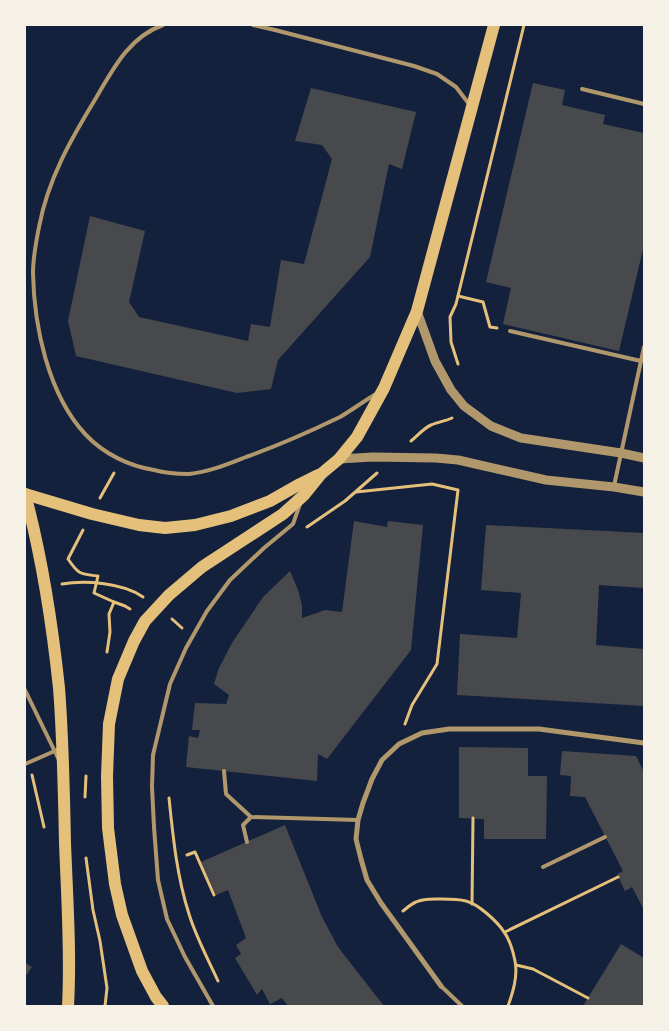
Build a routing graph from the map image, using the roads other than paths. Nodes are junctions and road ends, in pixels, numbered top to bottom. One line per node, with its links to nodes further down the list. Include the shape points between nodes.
1 (163, 25): 4 (lane)
2 (252, 25): 7 (lane, via 437,74 456,87)
3 (494, 25): 7 (main road)
4 (157, 26): 12 (lane, via 143,35 117,62 64,153 45,202 33,272 37,321 48,366 64,404 86,435 121,460 139,468 189,474 267,450 341,416)
5 (582, 89): 6 (lane)
6 (644, 104)
7 (472, 108): 8 (main road)
8 (417, 311): 12 (main road); 13 (street, via 435,361 451,390 481,420 521,438)
9 (510, 331): 11 (lane)
10 (644, 346): 11 (lane)
11 (641, 361): 13 (lane)
12 (384, 388): 15 (main road, via 358,437)
13 (621, 454): 14 (street); 17 (lane)
14 (644, 458)
15 (339, 459): 16 (main road); 17 (street, via 458,460 546,480)
16 (321, 474): 19 (main road, via 270,501 231,516 165,528 92,514); 20 (main road)
17 (614, 486): 18 (street)
18 (644, 492)
19 (25, 494): 23 (main road, via 48,602 59,689)
20 (304, 495): 33 (main road, via 283,514 202,567 169,595 145,621 118,679 109,724 107,796 115,884 122,915 142,971); 34 (lane, via 293,524 230,580 206,611 170,684 153,755 158,880 167,919)
21 (25, 690): 23 (lane)
22 (644, 743): 27 (street, via 539,729 449,729 422,733 399,744 382,760)
23 (59, 749): 24 (lane); 32 (main road, via 63,769)
24 (27, 763)
25 (224, 771): 26 (lane, via 226,794)
26 (251, 817): 27 (lane); 29 (lane, via 243,825)
27 (358, 820): 31 (street, via 356,839 368,880)
28 (605, 837): 30 (lane)
29 (247, 842)
30 (543, 866)
31 (441, 986): 35 (lane)
32 (68, 1006)
33 (163, 1006)
34 (213, 1006)
35 (462, 1006)

